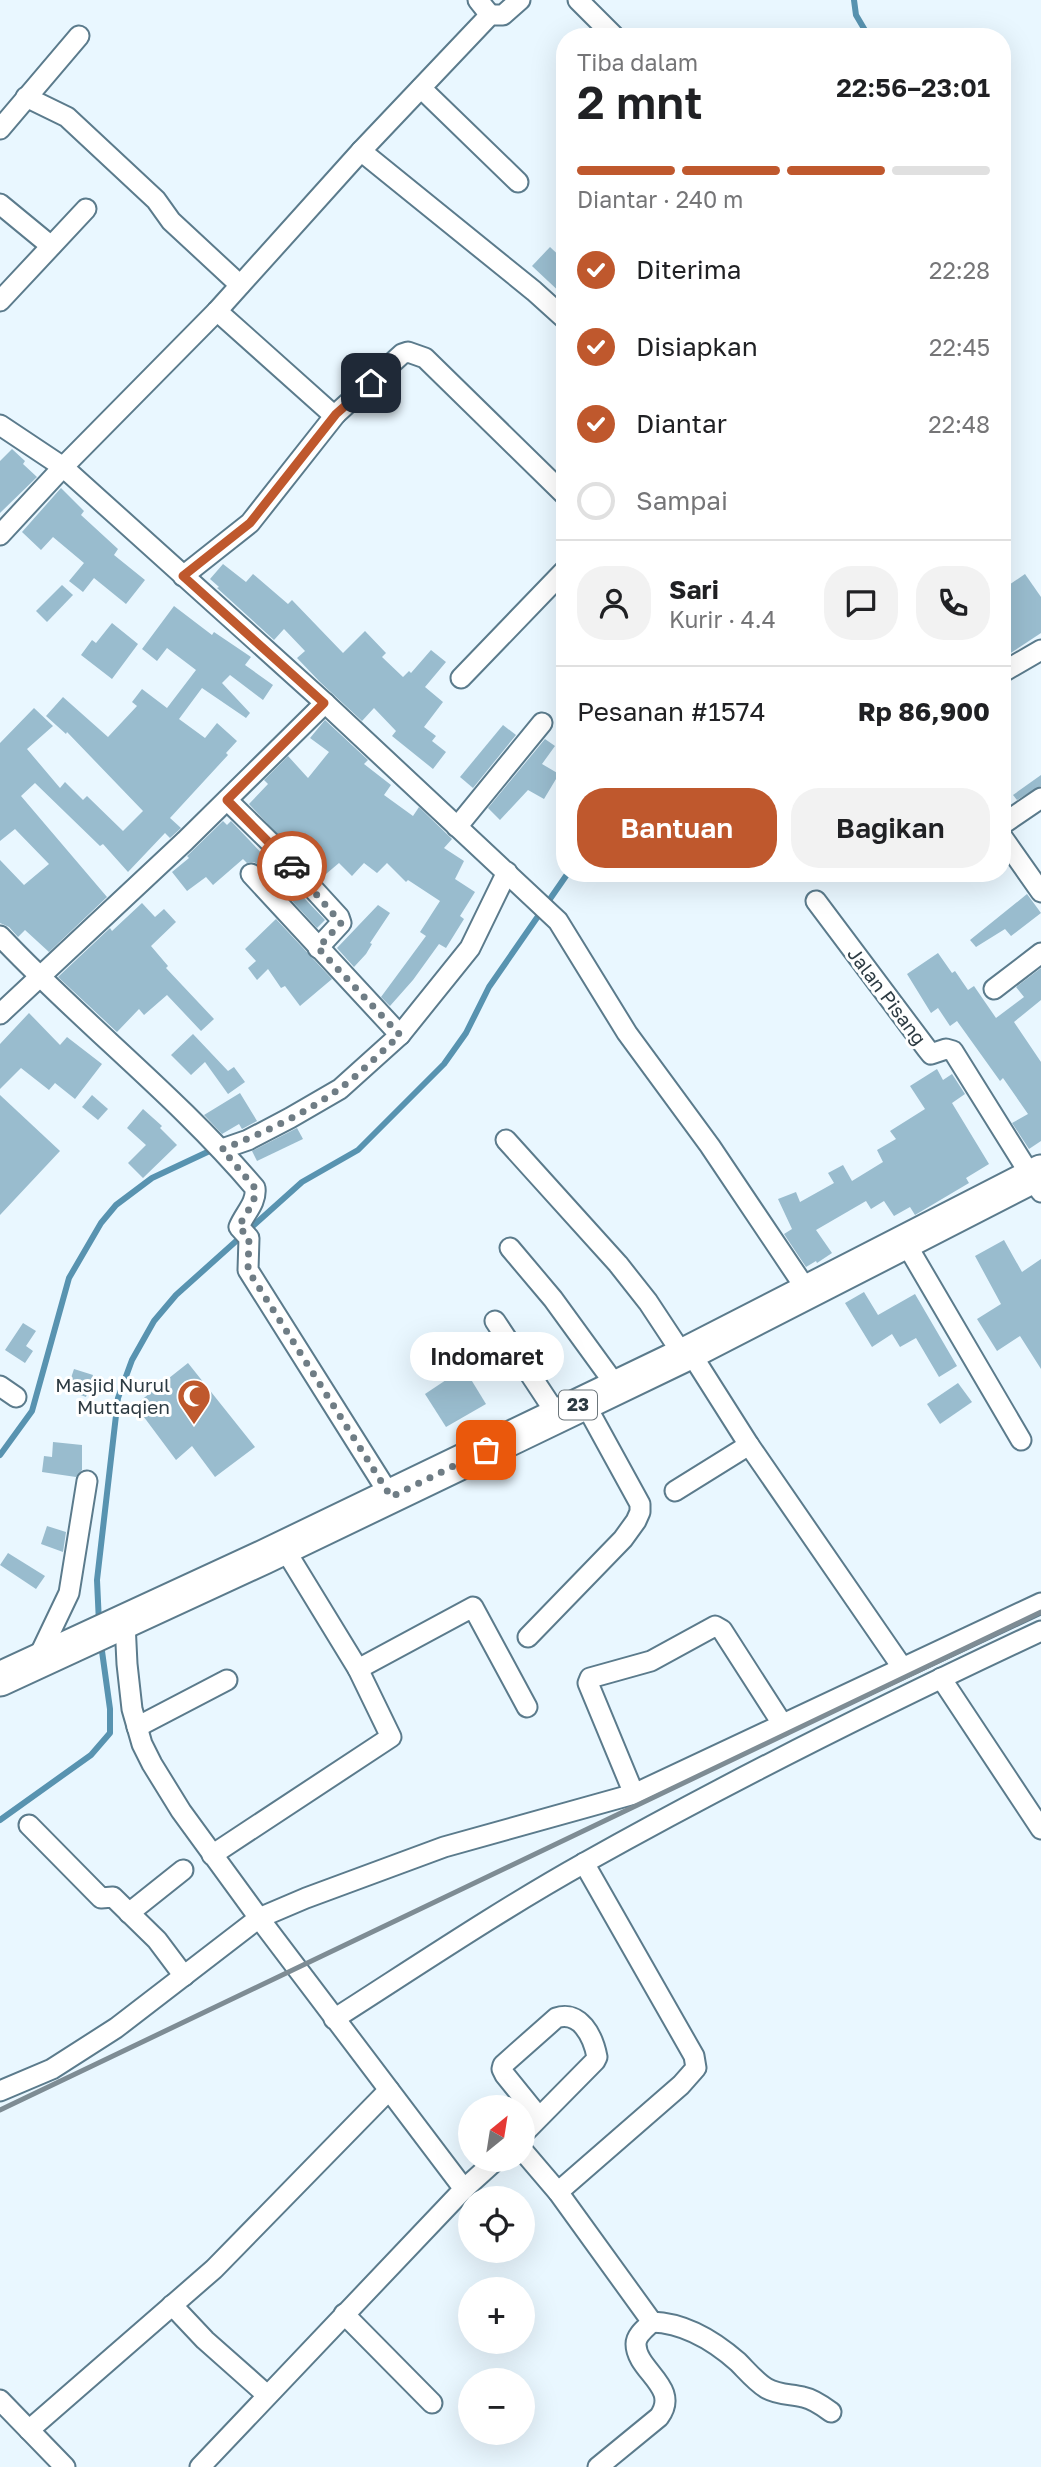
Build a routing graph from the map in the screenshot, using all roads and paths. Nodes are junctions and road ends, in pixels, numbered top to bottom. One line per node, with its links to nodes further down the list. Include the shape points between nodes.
1 (520, 0): 3 (street, via 503,15)
2 (578, 0): 4 (street)
3 (484, 7): 6 (street)
4 (606, 28)
5 (79, 36): 7 (street)
6 (421, 88): 9 (street); 10 (street)
7 (26, 97): 8 (street); 14 (street, via 67,117)
8 (0, 129)
9 (361, 151): 14 (street); 16 (street)
10 (518, 182)
11 (0, 204): 13 (street)
12 (86, 209): 13 (street)
13 (51, 246): 15 (street)
14 (240, 285): 17 (street)
15 (0, 301)
16 (556, 310)
17 (217, 311): 18 (street); 20 (street)
18 (336, 414): 21 (street, via 402,354 415,353); 23 (street, via 250,523)
19 (0, 425): 20 (street)
20 (63, 467): 22 (street); 23 (street)
21 (556, 486)
22 (0, 536)
23 (183, 576): 28 (street)
24 (556, 579): 27 (street)
25 (1041, 650): 26 (street)
26 (1011, 667)
27 (461, 678)
28 (324, 703): 31 (street); 33 (street)
29 (542, 723): 33 (street)
30 (1041, 798): 32 (street)
31 (227, 800): 40 (street, via 339,917 338,929); 42 (street)
32 (1011, 819)
33 (457, 827): 36 (street)
34 (1011, 849): 37 (street)
35 (251, 874): 40 (street)
36 (509, 874): 45 (street, via 470,948); 51 (street, via 558,921 627,1033 710,1146)
37 (1041, 892)
38 (816, 901): 48 (street, Jalan Pisang, via 931,1054 953,1051)
39 (0, 936): 42 (street)
40 (318, 948): 45 (street)
41 (1041, 953): 43 (street)
42 (39, 978): 44 (street); 47 (street)
43 (994, 989)
44 (0, 1014)
45 (400, 1035): 47 (street, via 340,1088 248,1140)
46 (506, 1140): 53 (street, via 618,1264)
47 (219, 1146): 60 (street, via 255,1188 244,1232 248,1270)
48 (1038, 1180): 49 (highway, 23)
49 (905, 1242): 51 (highway, 23); 56 (street)
50 (510, 1248): 54 (street)
51 (807, 1292): 53 (highway, 23)
52 (495, 1321): 55 (street)
53 (687, 1354): 54 (highway, 23); 57 (street)
54 (617, 1387): 55 (highway, 23)
55 (570, 1409): 60 (highway, 23); 65 (street, via 640,1504 640,1513 623,1539)
56 (1021, 1440)
57 (749, 1445): 59 (street); 67 (street)
58 (87, 1481): 66 (street, via 69,1593)
59 (675, 1491)
60 (391, 1497): 61 (highway, 23)
61 (284, 1548): 63 (highway, 23); 68 (street)
62 (1041, 1603): 67 (street)
63 (117, 1625): 66 (highway, 23); 74 (street)
64 (1041, 1631): 69 (street)
65 (528, 1637)
66 (37, 1661): 70 (highway, 23)
67 (902, 1667): 73 (street)
68 (358, 1669): 72 (street, via 474,1607); 78 (street, via 391,1737)
69 (941, 1678): 77 (street); 79 (street)
70 (0, 1679)
71 (227, 1680): 74 (street)
72 (527, 1707)
73 (783, 1725): 75 (street); 75 (street, via 722,1630 715,1626 651,1661 590,1678 588,1683)
74 (137, 1727): 78 (street, via 152,1765)
75 (634, 1794): 82 (street, via 444,1847)
76 (29, 1825): 81 (street, via 101,1898 112,1896)
77 (1041, 1829)
78 (212, 1855): 82 (street)
79 (584, 1863): 84 (street); 93 (street, via 694,2056 696,2068)
80 (183, 1870): 81 (street)
81 (129, 1913): 83 (street)
82 (259, 1918): 83 (street); 84 (street)
83 (184, 1976): 86 (street, via 52,2069)
84 (334, 2019): 85 (street)
85 (389, 2090): 91 (street); 95 (street)
86 (0, 2091)
87 (540, 2117): 87 (street, via 597,2057 592,2037 574,2017 556,2018 503,2065 505,2075); 88 (street)
88 (536, 2121)
89 (536, 2166): 93 (street)
90 (483, 2172): 92 (street)
91 (462, 2186)
92 (467, 2186)
93 (558, 2192): 97 (street)
94 (458, 2195): 96 (street)
95 (173, 2305): 98 (street); 102 (street)
96 (344, 2314): 98 (street); 100 (street)
97 (652, 2322): 101 (street, via 687,2328 727,2354 764,2387 803,2397); 105 (street, via 636,2344 661,2387 665,2410)
98 (267, 2395): 104 (street)
99 (0, 2400): 102 (street)
100 (432, 2403)
101 (831, 2412)
102 (29, 2430): 103 (street)
103 (65, 2467)
104 (200, 2467)
105 (598, 2467)

